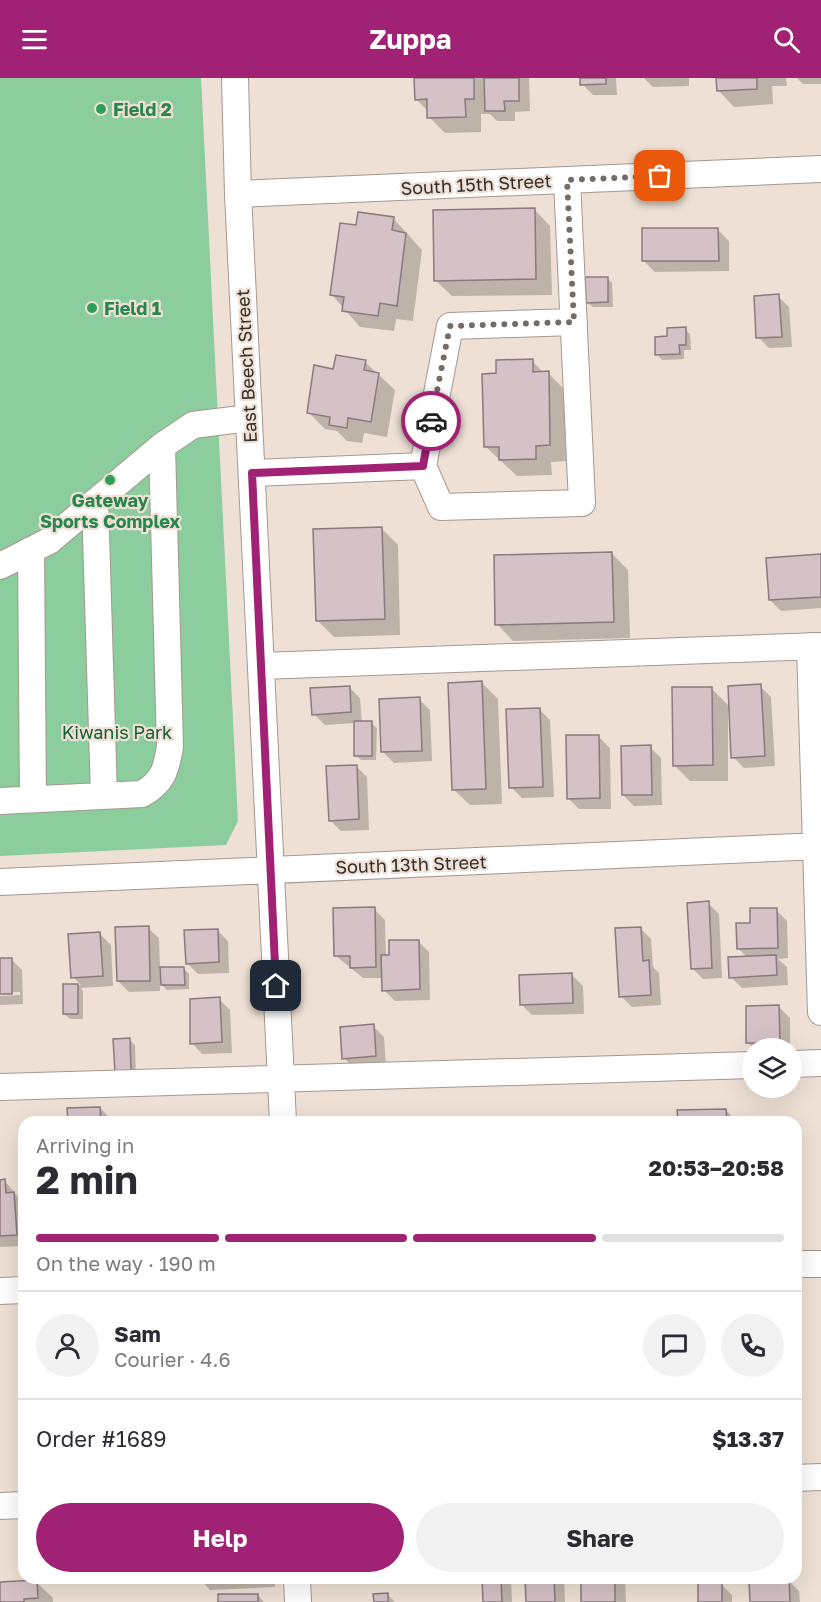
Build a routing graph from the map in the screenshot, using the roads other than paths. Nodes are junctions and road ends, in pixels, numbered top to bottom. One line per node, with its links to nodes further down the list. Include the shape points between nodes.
1 (235, 78): 4 (street, East Beech Street)
2 (821, 169): 3 (street, South 15th Street)
3 (567, 180): 4 (street, South 15th Street); 5 (street)
4 (238, 194): 6 (street, East Beech Street)
5 (574, 322): 8 (street, via 450,326); 8 (street, via 582,503 441,507)
6 (249, 418): 7 (street, via 193,425); 9 (street, East Beech Street)
7 (162, 446): 10 (street); 15 (street, via 170,747 166,771 153,788 142,794)
8 (423, 466): 9 (street)
9 (252, 473): 14 (street, East Beech Street)
10 (95, 502): 11 (street, via 49,541); 15 (street)
11 (31, 550): 12 (street); 16 (street)
12 (0, 566)
13 (815, 646): 14 (street); 18 (street)
14 (261, 666): 19 (street, East Beech Street)
15 (104, 796): 16 (street)
16 (33, 800): 17 (street)
17 (0, 801)
18 (818, 846): 19 (street, South 13th Street); 21 (street)
19 (271, 870): 20 (street, South 13th Street); 25 (street, East Beech Street)
20 (0, 882)
21 (821, 1012)
22 (821, 1063): 23 (street)
23 (802, 1064)
24 (742, 1065): 25 (street)
25 (281, 1079): 26 (street); 27 (street, East Beech Street)
26 (0, 1087)
27 (283, 1116)
28 (802, 1264): 29 (street)
29 (821, 1264)
30 (18, 1290): 31 (street)
31 (0, 1291)
32 (821, 1477): 33 (street)
33 (802, 1478)
34 (18, 1505): 35 (street)
35 (0, 1506)
36 (297, 1584): 37 (street)
37 (298, 1602)

